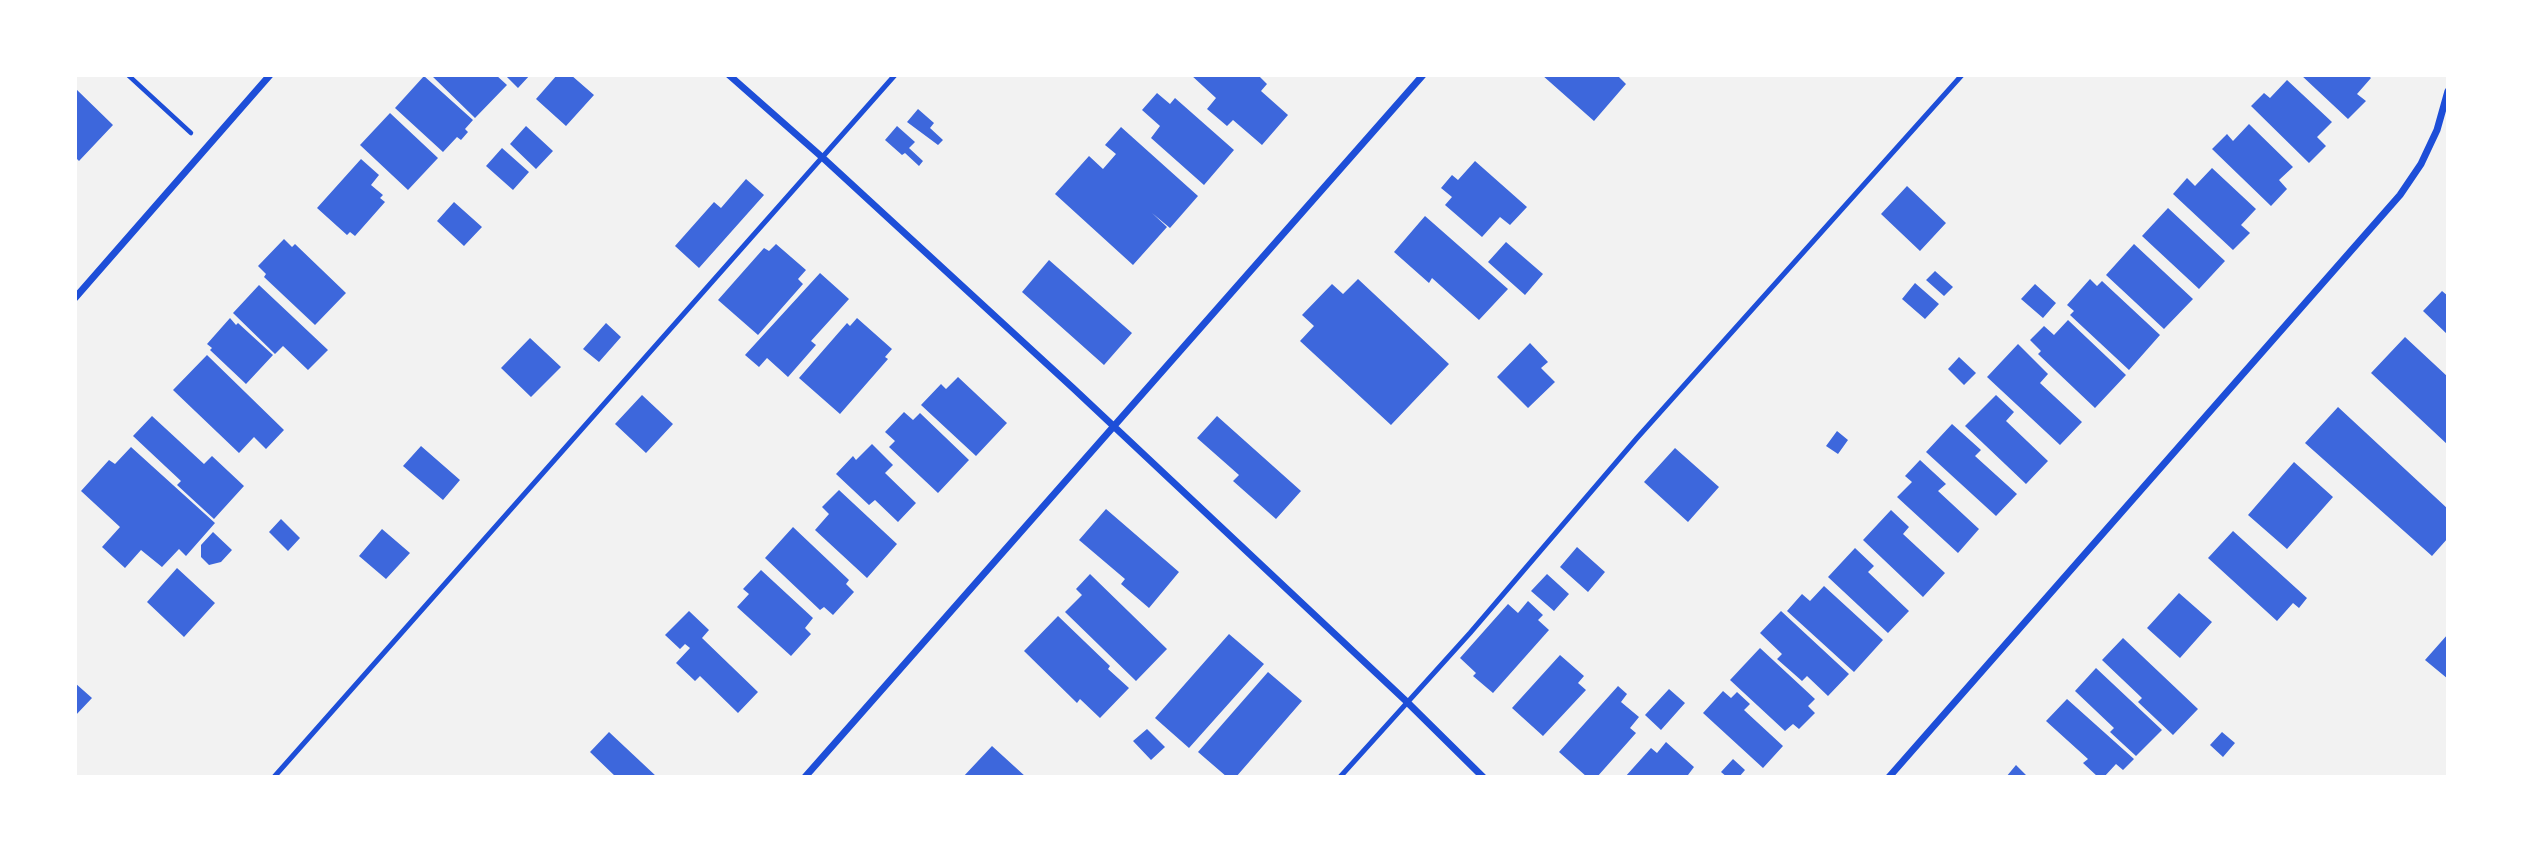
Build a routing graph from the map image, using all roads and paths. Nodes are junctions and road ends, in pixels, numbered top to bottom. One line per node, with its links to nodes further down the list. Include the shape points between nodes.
1 (128, 75): 8 (path)
2 (270, 75): 8 (street)
3 (729, 75): 9 (street)
4 (895, 75): 9 (lane)
5 (1423, 75): 11 (street)
6 (1962, 75): 12 (lane)
7 (2448, 91): 17 (street, via 2432,141 2400,195)
8 (207, 148): 10 (street)
9 (823, 158): 11 (street); 13 (lane)
10 (75, 298)
11 (1112, 427): 12 (street); 14 (street)
12 (1406, 701): 15 (lane); 16 (street)
13 (274, 777)
14 (805, 777)
15 (1340, 777)
16 (1483, 777)
17 (1889, 777)

